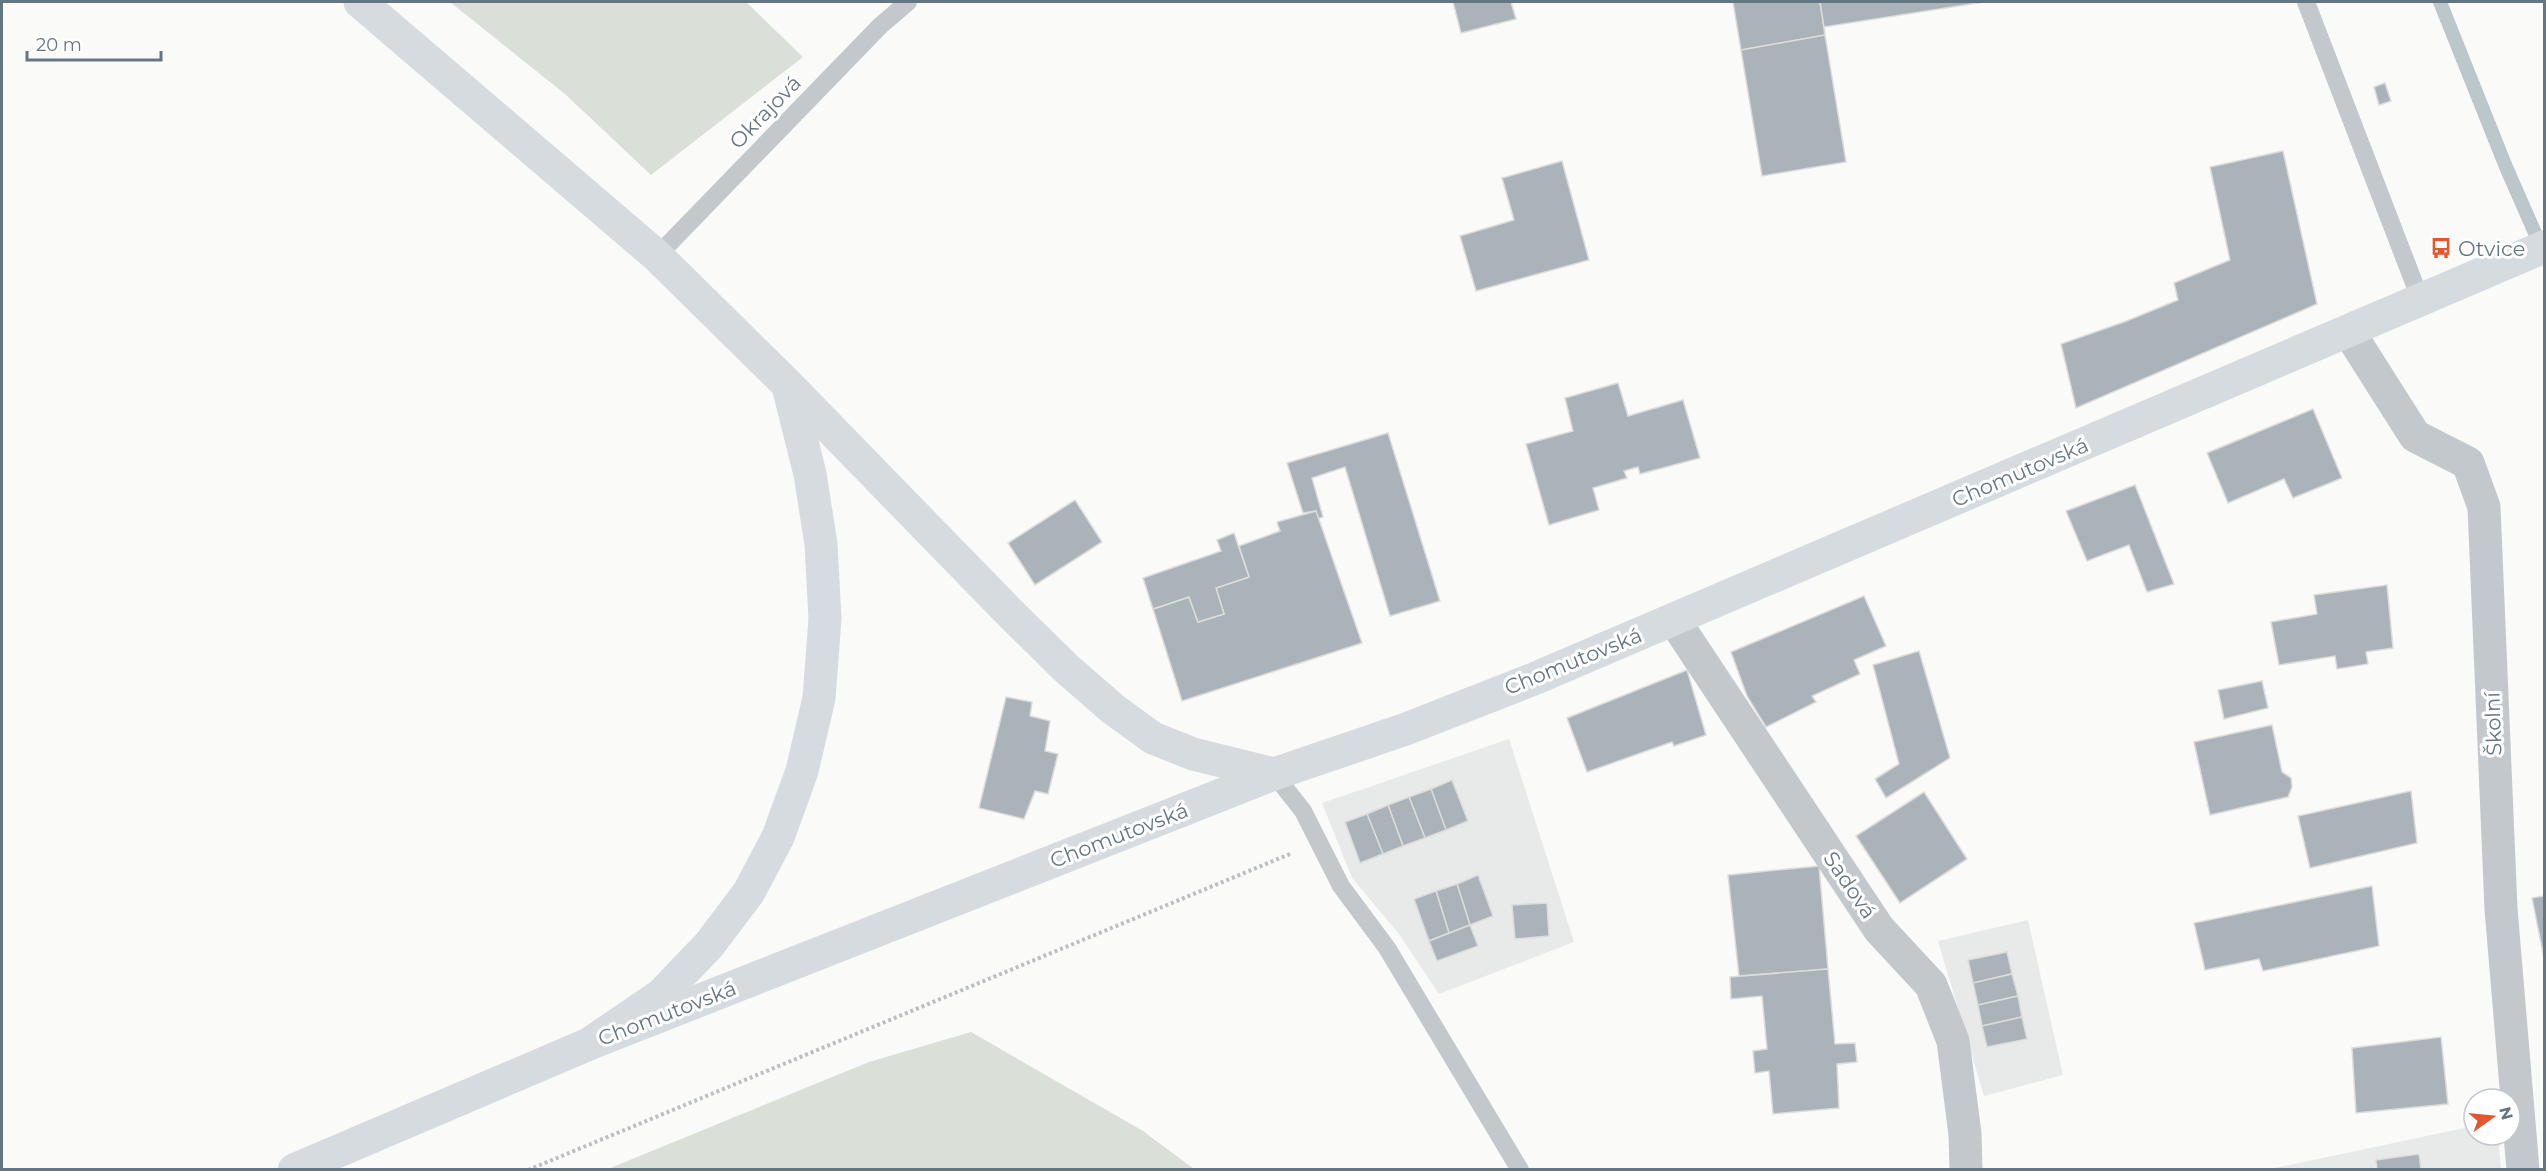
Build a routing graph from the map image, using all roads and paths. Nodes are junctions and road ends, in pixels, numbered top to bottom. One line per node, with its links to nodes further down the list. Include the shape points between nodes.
1 (360, 2): 5 (main road)
2 (908, 2): 5 (lane, Okrajová, via 880,26)
3 (2306, 2): 6 (lane)
4 (2531, 254): 6 (main road, Chomutovská)
5 (657, 256): 8 (main road)
6 (2421, 301): 7 (main road, Chomutovská)
7 (2349, 332): 9 (main road, Chomutovská); 17 (street, Školní, via 2415,436 2468,463 2484,507 2501,909)
8 (788, 384): 10 (main road, via 1010,613 1113,709 1153,738 1193,754); 12 (main road, via 814,498 825,619 819,698 802,771 778,837 754,883 709,945 662,995)
9 (1674, 620): 10 (main road, Chomutovská, via 1417,724); 16 (street, Sadová, via 1879,929 1931,985 1953,1041)
10 (1274, 774): 11 (lane, via 1304,811); 12 (main road, Chomutovská)
11 (1319, 842): 14 (path); 15 (lane, via 1341,886 1387,948)
12 (589, 1044): 13 (main road)
13 (294, 1170)
14 (528, 1170)
15 (1520, 1170)
16 (1966, 1170)
17 (2523, 1170)

